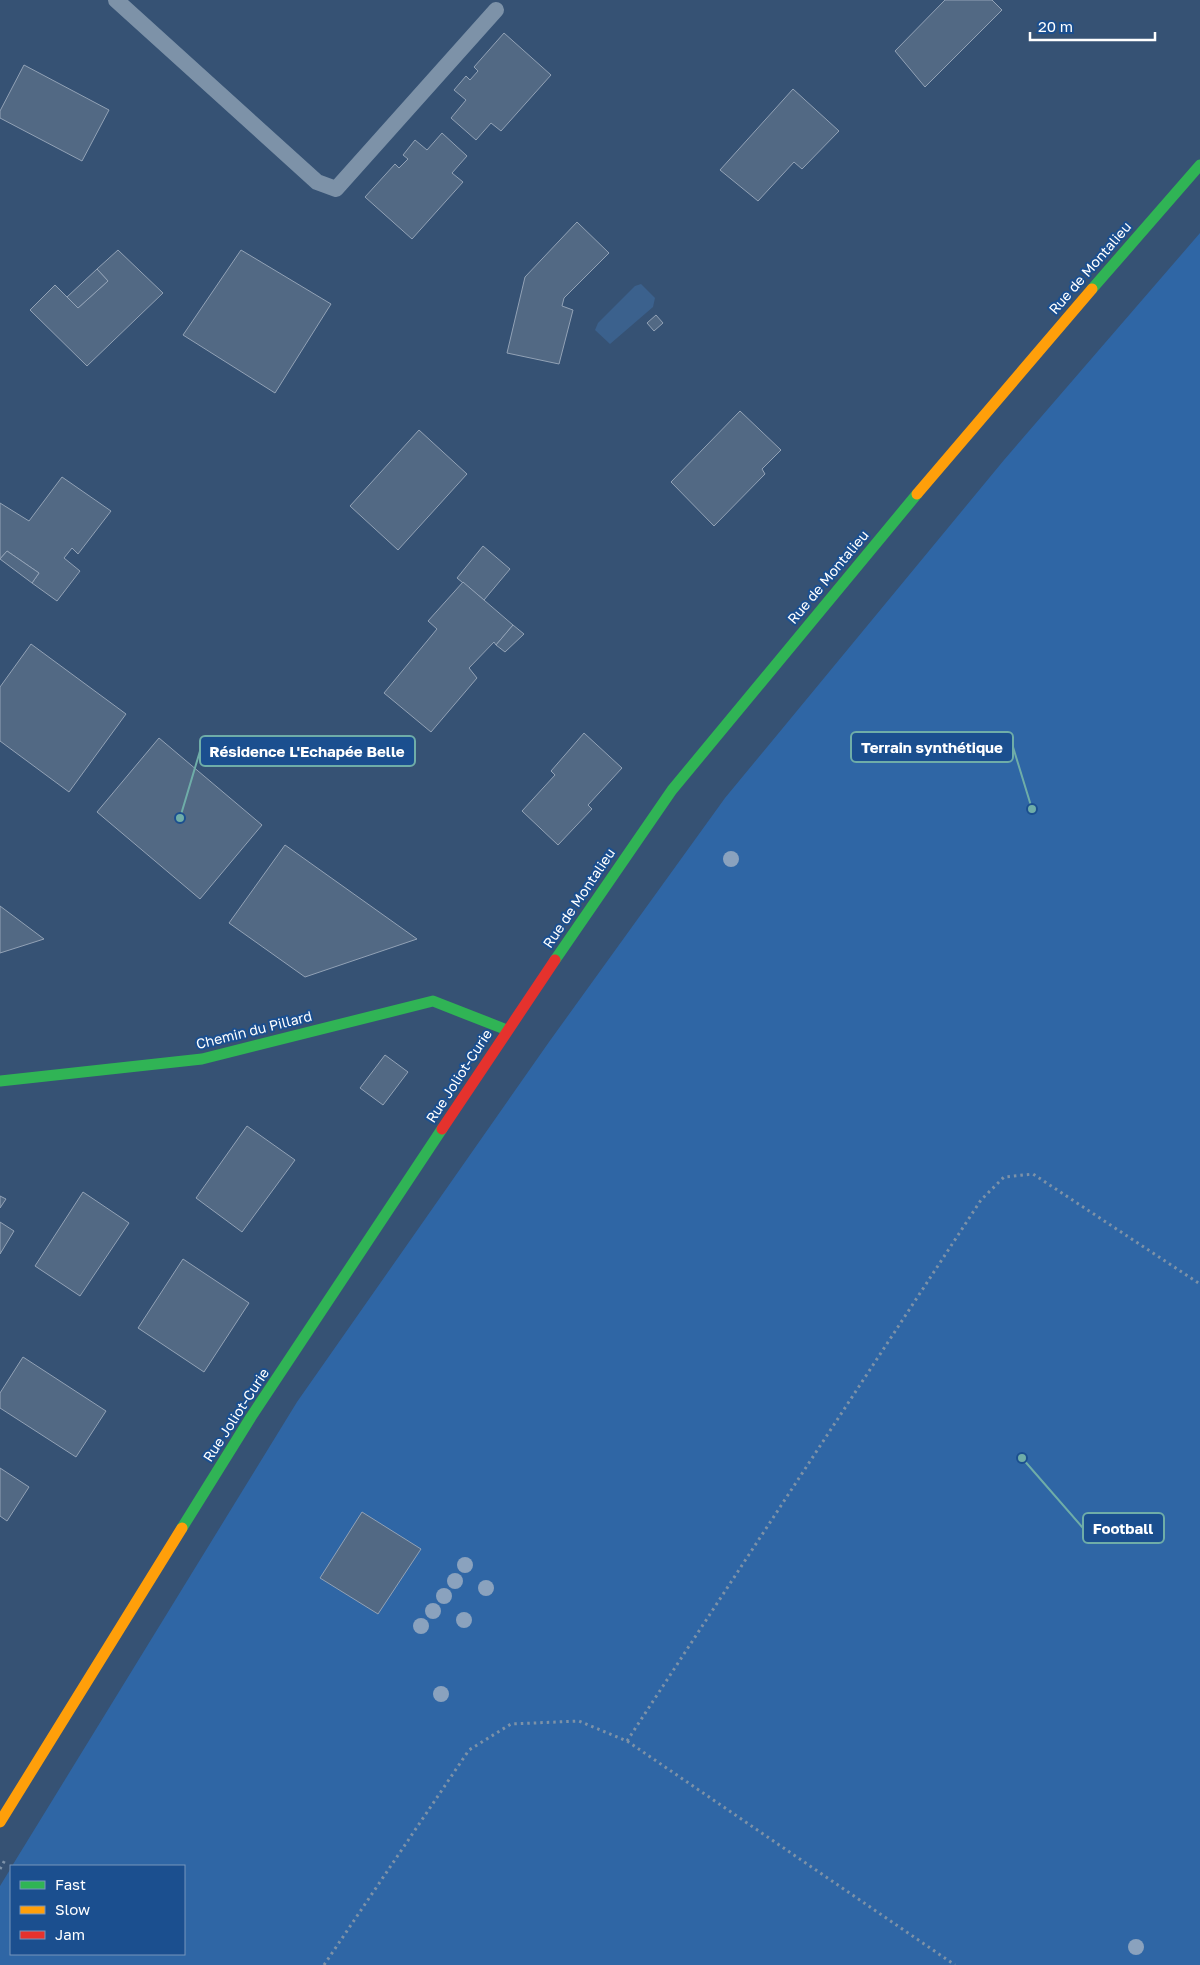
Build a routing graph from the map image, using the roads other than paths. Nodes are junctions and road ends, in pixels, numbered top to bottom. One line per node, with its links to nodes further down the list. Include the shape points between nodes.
1 (116, 0): 2 (lane, via 316,182 336,189)
2 (496, 10)
3 (1200, 165): 4 (street, Rue de Montalieu, via 971,429 672,790)
4 (507, 1030): 5 (street, Chemin du Pillard, via 433,1001 202,1059); 6 (street, Rue Joliot-Curie, via 251,1417)
5 (0, 1081)
6 (0, 1822)

